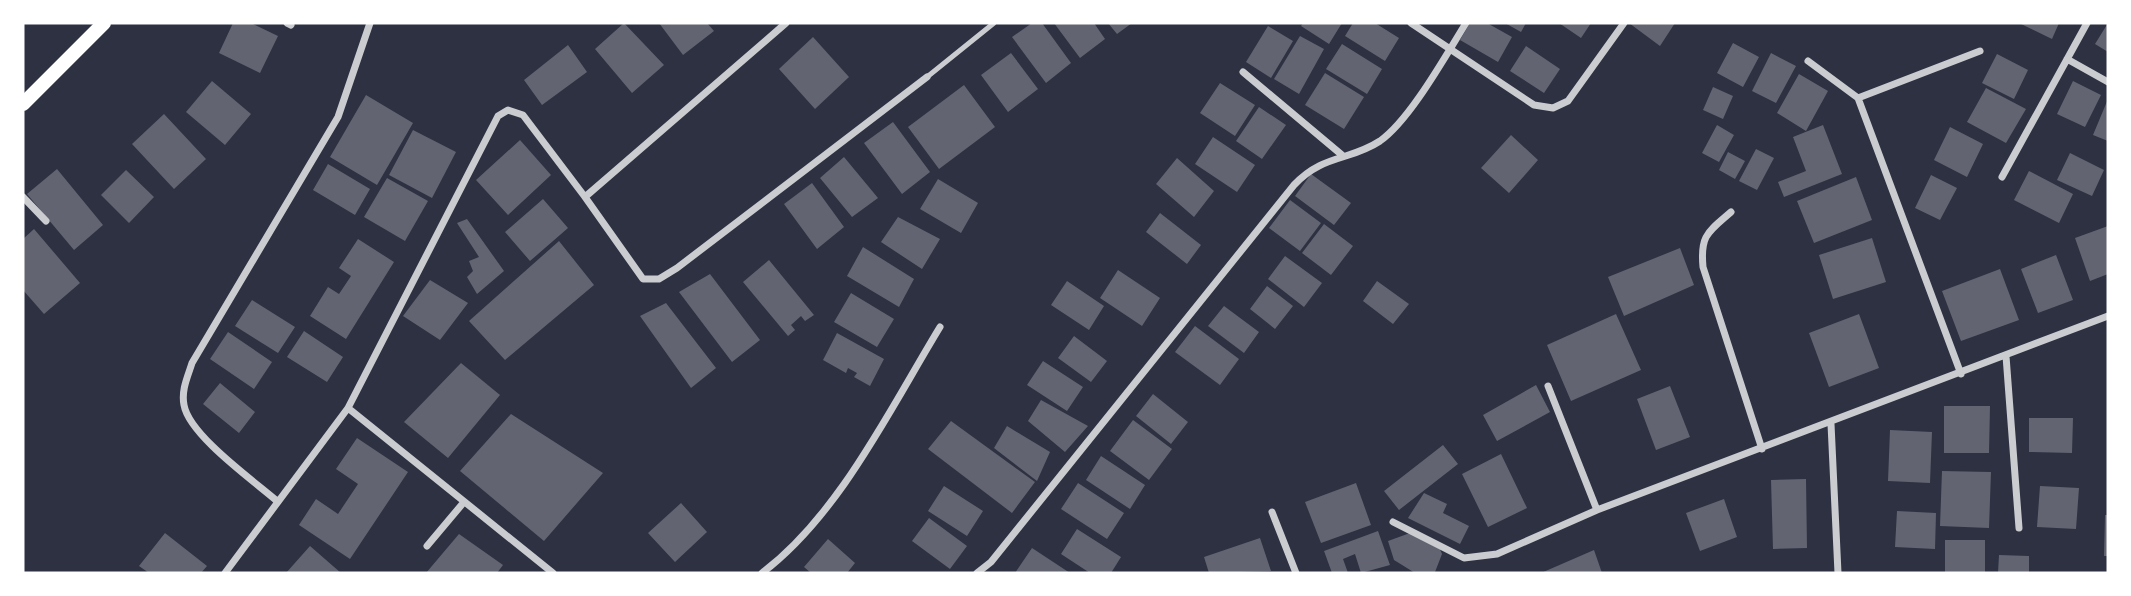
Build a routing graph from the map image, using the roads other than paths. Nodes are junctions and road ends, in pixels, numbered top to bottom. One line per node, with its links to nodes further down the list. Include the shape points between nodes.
1 (104, 23): 17 (main road)
2 (370, 23): 32 (street, via 338,117 192,363 184,388 184,406 193,426)
3 (786, 23): 21 (street)
4 (994, 23): 14 (lane)
5 (1411, 23): 9 (street)
6 (1466, 23): 9 (street)
7 (1624, 23): 9 (street, via 1568,101 1553,108 1534,106)
8 (2087, 23): 11 (street)
9 (1450, 49): 18 (street, via 1402,118 1379,141)
10 (1980, 51): 16 (street)
11 (2067, 59): 15 (street); 19 (street)
12 (1808, 61): 16 (street)
13 (1242, 72): 18 (street)
14 (927, 77): 21 (street, via 659,279 643,279)
15 (2108, 82)
16 (1858, 98): 27 (street)
17 (23, 104)
18 (1342, 155): 42 (street, via 1307,171 1294,185 991,562)
19 (2002, 177)
20 (23, 197): 23 (street)
21 (585, 197): 29 (street, via 523,115 508,110 498,116)
22 (1731, 212): 31 (street, via 1705,235 1703,267)
23 (46, 221)
24 (2108, 316): 26 (street)
25 (940, 327): 41 (street, via 814,524)
26 (2006, 356): 27 (street); 37 (street)
27 (1961, 374): 30 (street)
28 (1548, 386): 34 (street)
29 (348, 408): 32 (street); 33 (street)
30 (1831, 424): 31 (street); 44 (street)
31 (1762, 449): 34 (street)
32 (277, 502): 39 (street)
33 (464, 502): 38 (street); 40 (street)
34 (1597, 510): 36 (street, via 1497,554 1464,558)
35 (1272, 512): 43 (street)
36 (1393, 523)
37 (2019, 528)
38 (427, 546)
39 (225, 573)
40 (553, 573)
41 (762, 573)
42 (977, 573)
43 (1296, 573)
44 (1838, 573)

